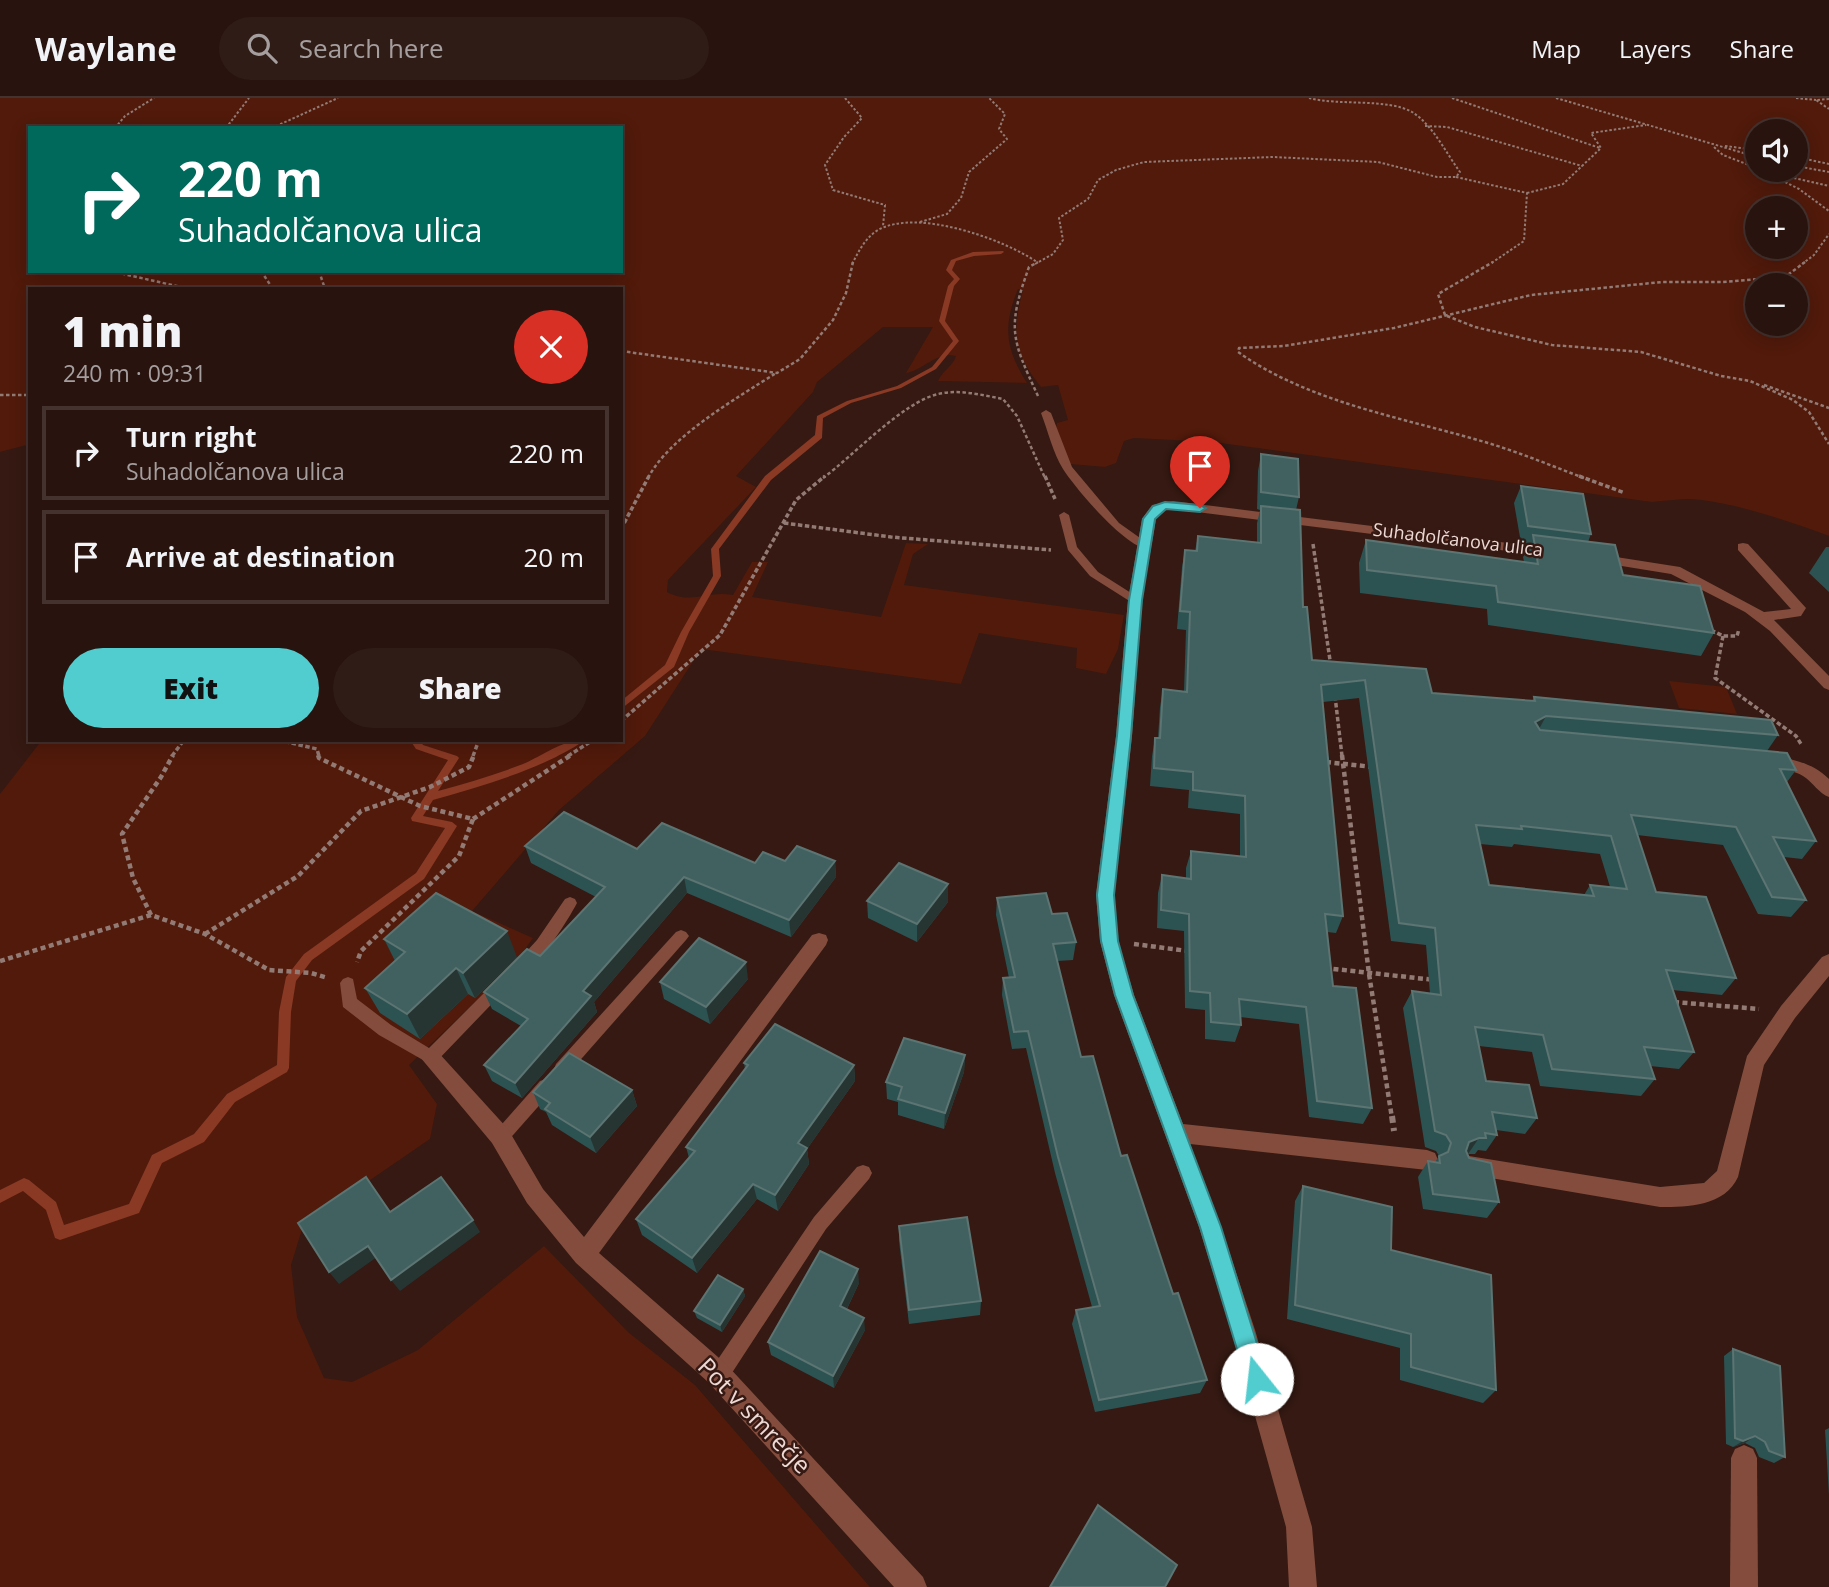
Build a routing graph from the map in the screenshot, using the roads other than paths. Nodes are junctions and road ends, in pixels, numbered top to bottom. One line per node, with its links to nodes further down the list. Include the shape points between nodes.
1 (1046, 413): 3 (lane, via 1067,468 1115,525)
2 (1064, 515): 5 (lane, via 1072,548 1094,574)
3 (1146, 547): 5 (street, Suhadolčanova ulica); 6 (street, Suhadolčanova ulica, via 1149,519 1165,505 1310,521 1675,570)
4 (1743, 547): 6 (street, via 1799,608 1788,616)
5 (1135, 600): 16 (street, Suhadolčanova ulica, via 1105,895 1109,941 1124,995)
6 (1762, 617): 7 (street, Suhadolčanova ulica)
7 (1829, 685)
8 (1758, 761): 9 (street, via 1809,771)
9 (1829, 791)
10 (570, 904): 15 (lane, via 542,944)
11 (681, 936): 17 (lane)
12 (819, 940): 21 (street)
13 (1829, 962): 19 (street, via 1754,1062 1727,1177 1709,1192 1660,1197)
14 (348, 983): 15 (lane, via 349,1002)
15 (430, 1057): 17 (street, Pot v smrečje)
16 (1173, 1133): 18 (street); 25 (street, Suhadolčanova ulica, via 1210,1227 1247,1343 1299,1527)
17 (500, 1137): 21 (street, Pot v smrečje, via 535,1196)
18 (1427, 1160)
19 (1469, 1166)
20 (863, 1173): 22 (lane, via 820,1223)
21 (584, 1255): 22 (street, Pot v smrečje)
22 (719, 1375): 24 (street, Pot v smrečje)
23 (1744, 1458): 26 (street)
24 (913, 1587)
25 (1303, 1587)
26 (1744, 1587)

